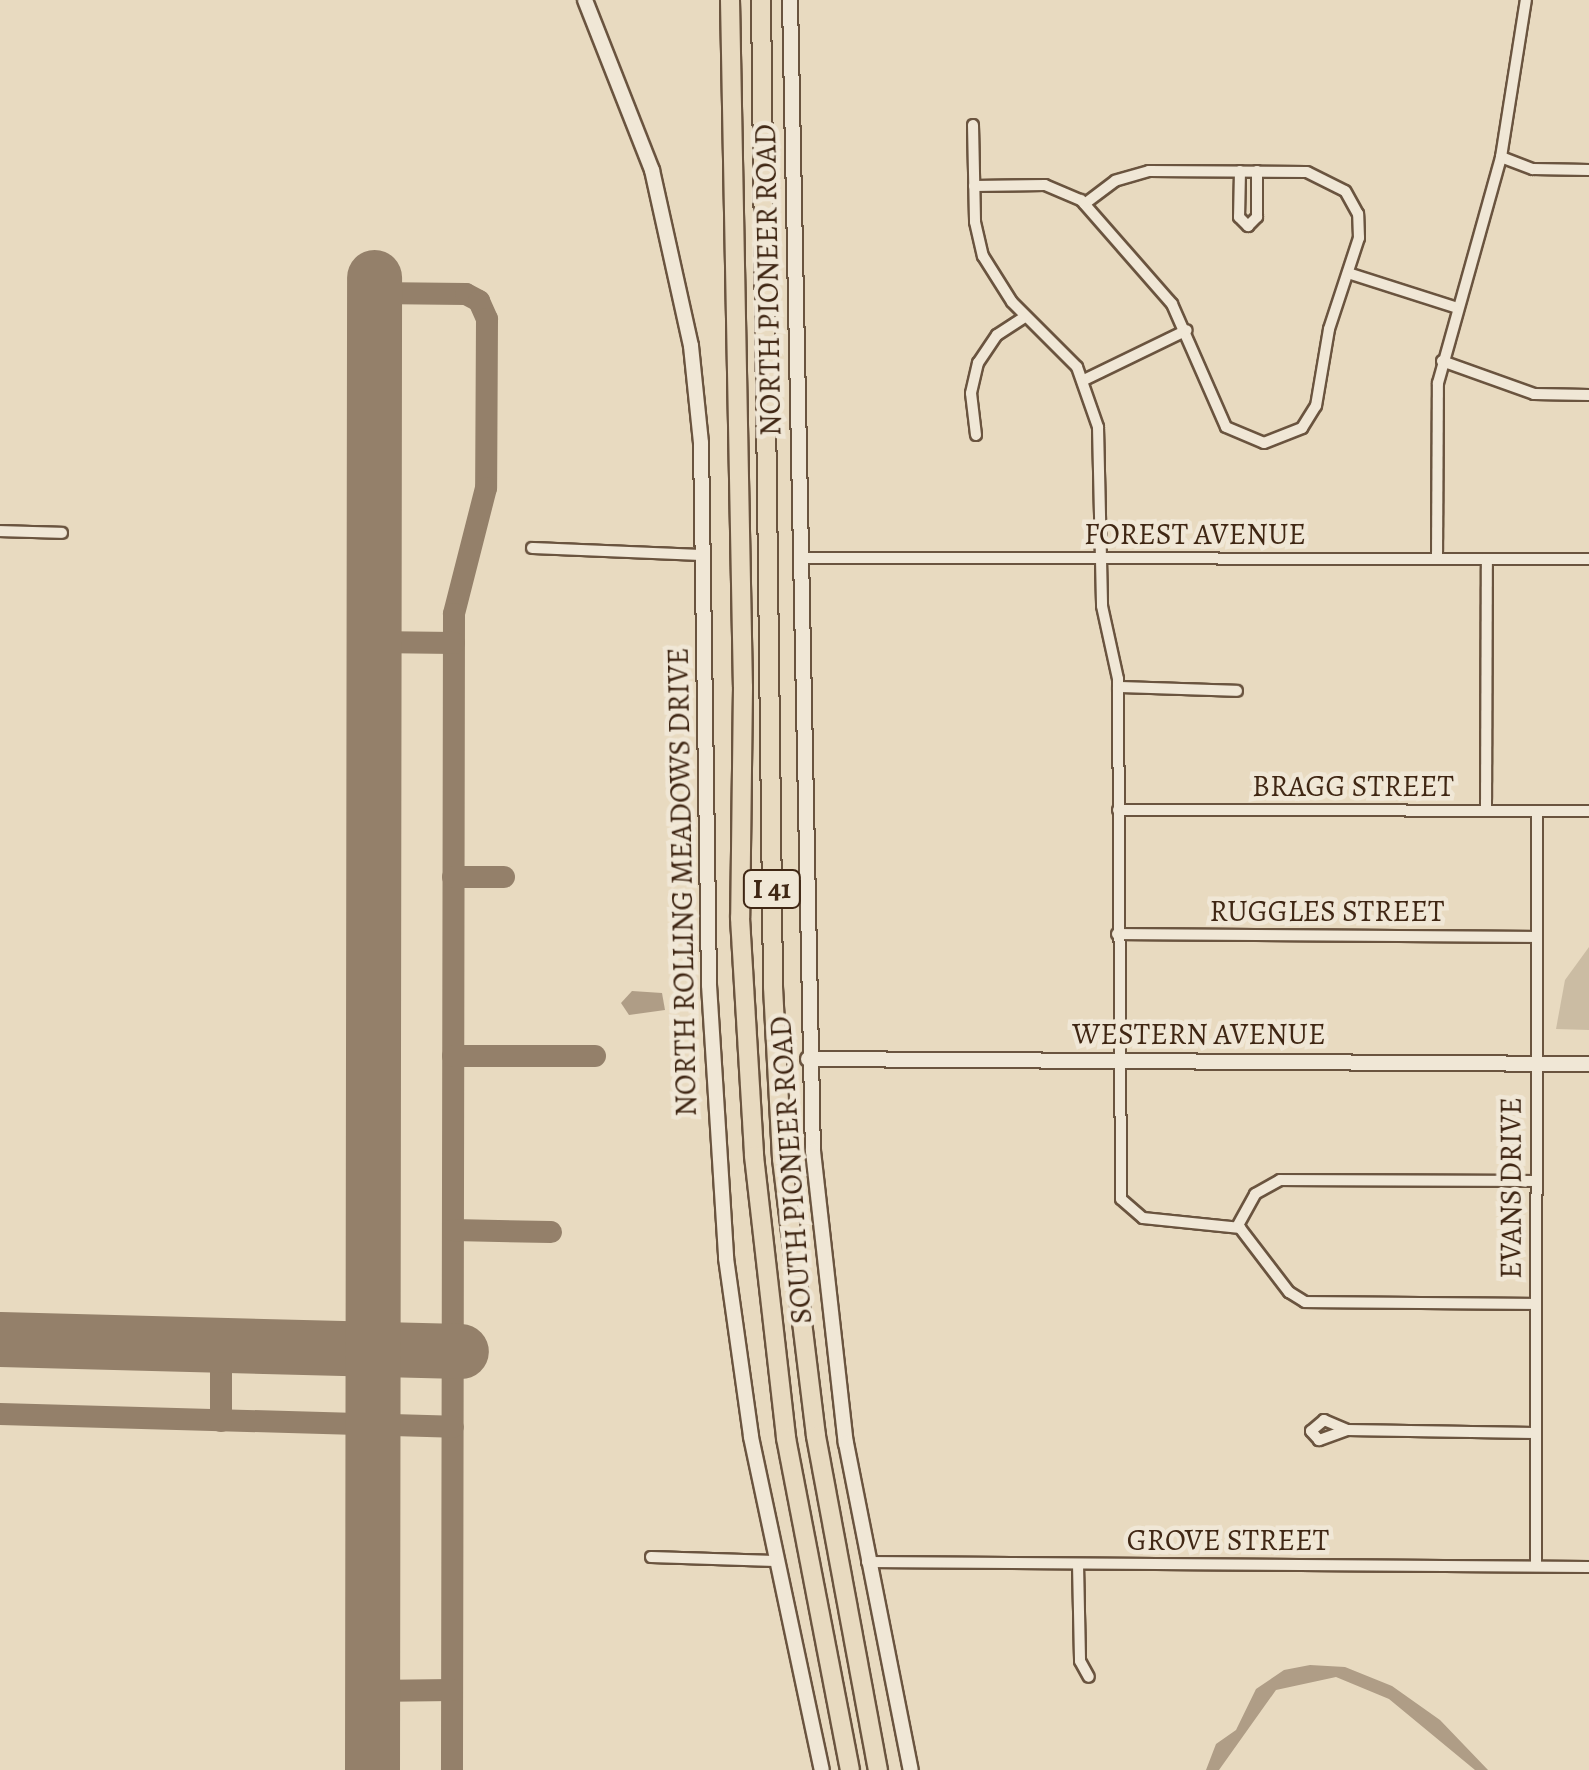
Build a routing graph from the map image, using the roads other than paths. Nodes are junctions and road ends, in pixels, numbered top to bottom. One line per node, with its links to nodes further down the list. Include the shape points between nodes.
1 (585, 0): 24 (main road, NORTH ROLLING MEADOWS DRIVE, via 640,132 679,276 698,409)
2 (729, 0): 55 (highway, I 41, via 743,687 740,918 753,1138 786,1438)
3 (762, 0): 56 (highway, I 41, via 773,947 782,1159 813,1418)
4 (790, 0): 25 (main road, NORTH PIONEER ROAD)
5 (1526, 0): 7 (street)
6 (973, 125): 11 (street)
7 (1502, 157): 8 (street, via 1533,169); 14 (street)
8 (1589, 170)
9 (1240, 172): 10 (street); 10 (street, via 1240,220 1248,226 1258,216); 12 (street, via 1133,174)
10 (1257, 172): 13 (street, via 1312,172 1345,191 1360,226)
11 (974, 186): 12 (street, via 1045,186); 15 (street, via 983,256)
12 (1085, 204): 16 (street, via 1153,277)
13 (1348, 273): 14 (street); 16 (street, via 1328,329 1316,406 1286,439 1250,441 1224,425)
14 (1458, 308): 17 (street)
15 (1025, 317): 18 (street, via 1068,354); 20 (street, via 996,335 978,363 972,393)
16 (1187, 330): 18 (street)
17 (1442, 361): 19 (street, via 1534,394); 27 (street, via 1435,416)
18 (1084, 380): 26 (street, via 1098,432)
19 (1589, 395)
20 (976, 435)
21 (0, 531): 22 (street)
22 (62, 532)
23 (532, 548): 24 (street)
24 (702, 555): 48 (main road, NORTH ROLLING MEADOWS DRIVE, via 717,1146 737,1345)
25 (801, 558): 26 (street, FOREST AVENUE); 38 (main road, SOUTH PIONEER ROAD)
26 (1101, 558): 27 (street, FOREST AVENUE); 30 (street, via 1102,610)
27 (1438, 559): 28 (street, FOREST AVENUE)
28 (1487, 559): 29 (street, FOREST AVENUE); 33 (street)
29 (1589, 559)
30 (1118, 686): 31 (street); 32 (street)
31 (1238, 691)
32 (1118, 810): 33 (street, BRAGG STREET); 36 (street)
33 (1486, 811): 34 (street, BRAGG STREET)
34 (1538, 811): 35 (street, BRAGG STREET); 37 (street, EVANS DRIVE)
35 (1589, 811)
36 (1118, 934): 37 (street, RUGGLES STREET); 39 (street)
37 (1537, 936): 40 (street, EVANS DRIVE)
38 (808, 1059): 39 (main road, WESTERN AVENUE); 49 (main road, SOUTH PIONEER ROAD, via 828,1310)
39 (1117, 1061): 40 (main road, WESTERN AVENUE); 43 (street, via 1117,1182 1124,1204 1151,1220)
40 (1536, 1063): 41 (main road, WESTERN AVENUE); 42 (street, EVANS DRIVE)
41 (1589, 1064)
42 (1536, 1182): 43 (street, via 1280,1180 1255,1194); 44 (street, EVANS DRIVE)
43 (1237, 1226): 44 (street, via 1289,1292 1305,1302)
44 (1536, 1304): 46 (street, EVANS DRIVE)
45 (1347, 1430): 46 (street)
46 (1534, 1433): 51 (street, EVANS DRIVE)
47 (651, 1557): 48 (street)
48 (775, 1561): 54 (main road, NORTH ROLLING MEADOWS DRIVE)
49 (867, 1562): 50 (street, GROVE STREET); 57 (main road, SOUTH PIONEER ROAD)
50 (1078, 1564): 51 (street, GROVE STREET); 53 (street, via 1080,1660)
51 (1536, 1566): 52 (street, GROVE STREET)
52 (1589, 1567)
53 (1090, 1677)
54 (822, 1770)
55 (850, 1770)
56 (878, 1770)
57 (910, 1770)

